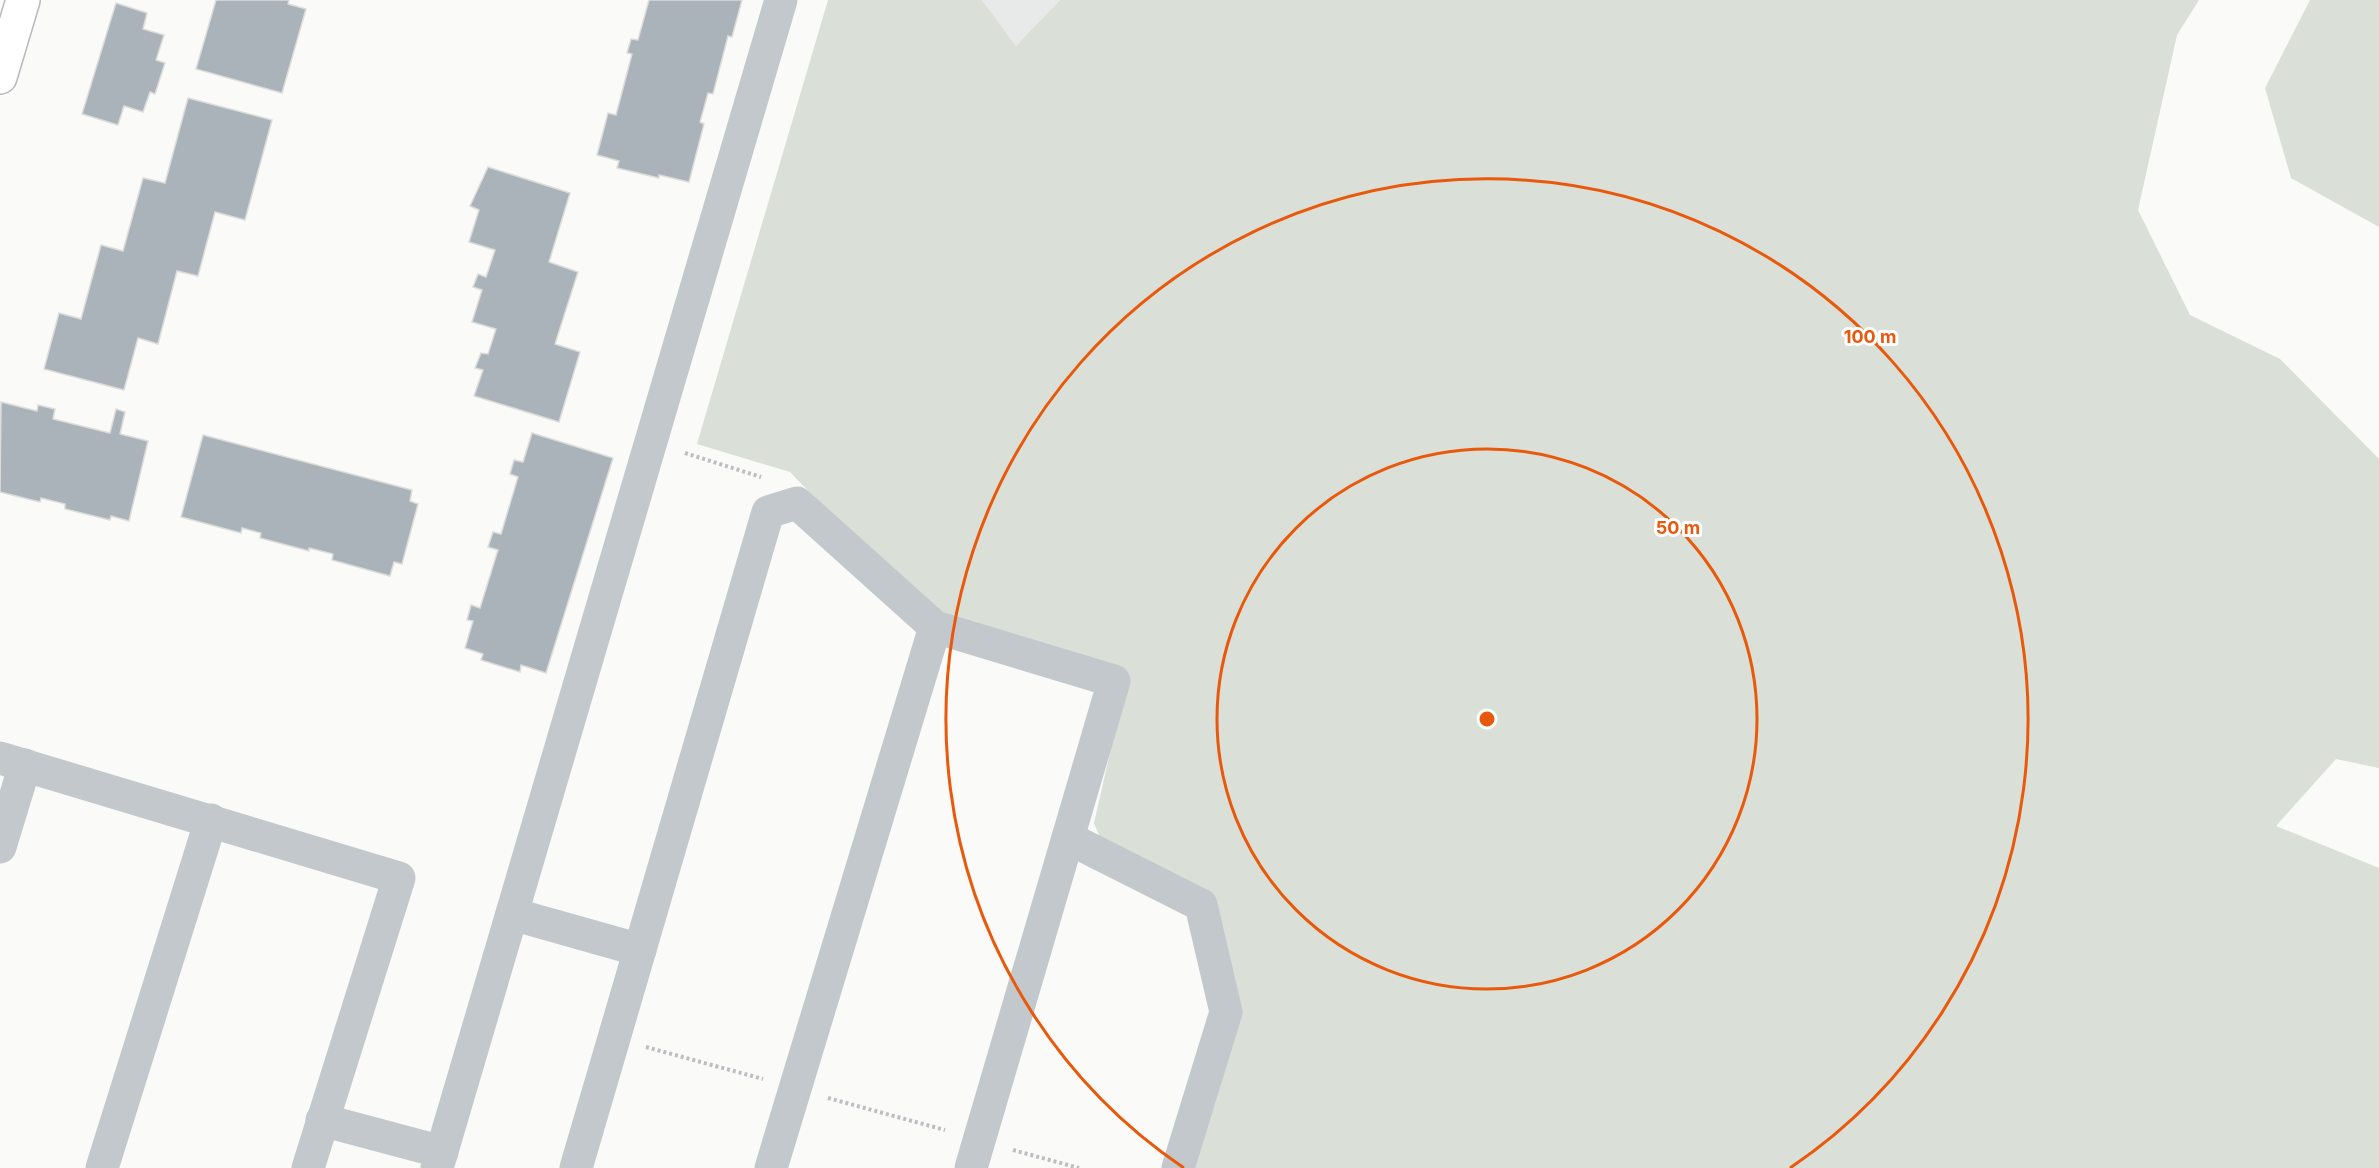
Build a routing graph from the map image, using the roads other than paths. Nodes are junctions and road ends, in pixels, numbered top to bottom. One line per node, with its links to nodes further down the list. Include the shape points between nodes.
1 (23, 0): 3 (main road)
2 (781, 0): 9 (street)
3 (0, 77)
4 (935, 627): 7 (street, via 1114,681); 10 (street, via 796,503 768,512); 17 (street)
5 (12, 761): 6 (street); 8 (street)
6 (211, 820): 11 (street, via 399,878); 14 (street)
7 (1068, 838): 12 (street); 18 (street, via 1201,905 1226,1012)
8 (0, 847)
9 (512, 914): 10 (street); 13 (street)
10 (640, 950): 16 (street)
11 (322, 1120): 13 (street); 15 (street)
12 (975, 1154)
13 (440, 1160)
14 (102, 1168)
15 (308, 1168)
16 (576, 1168)
17 (771, 1168)
18 (1178, 1168)

